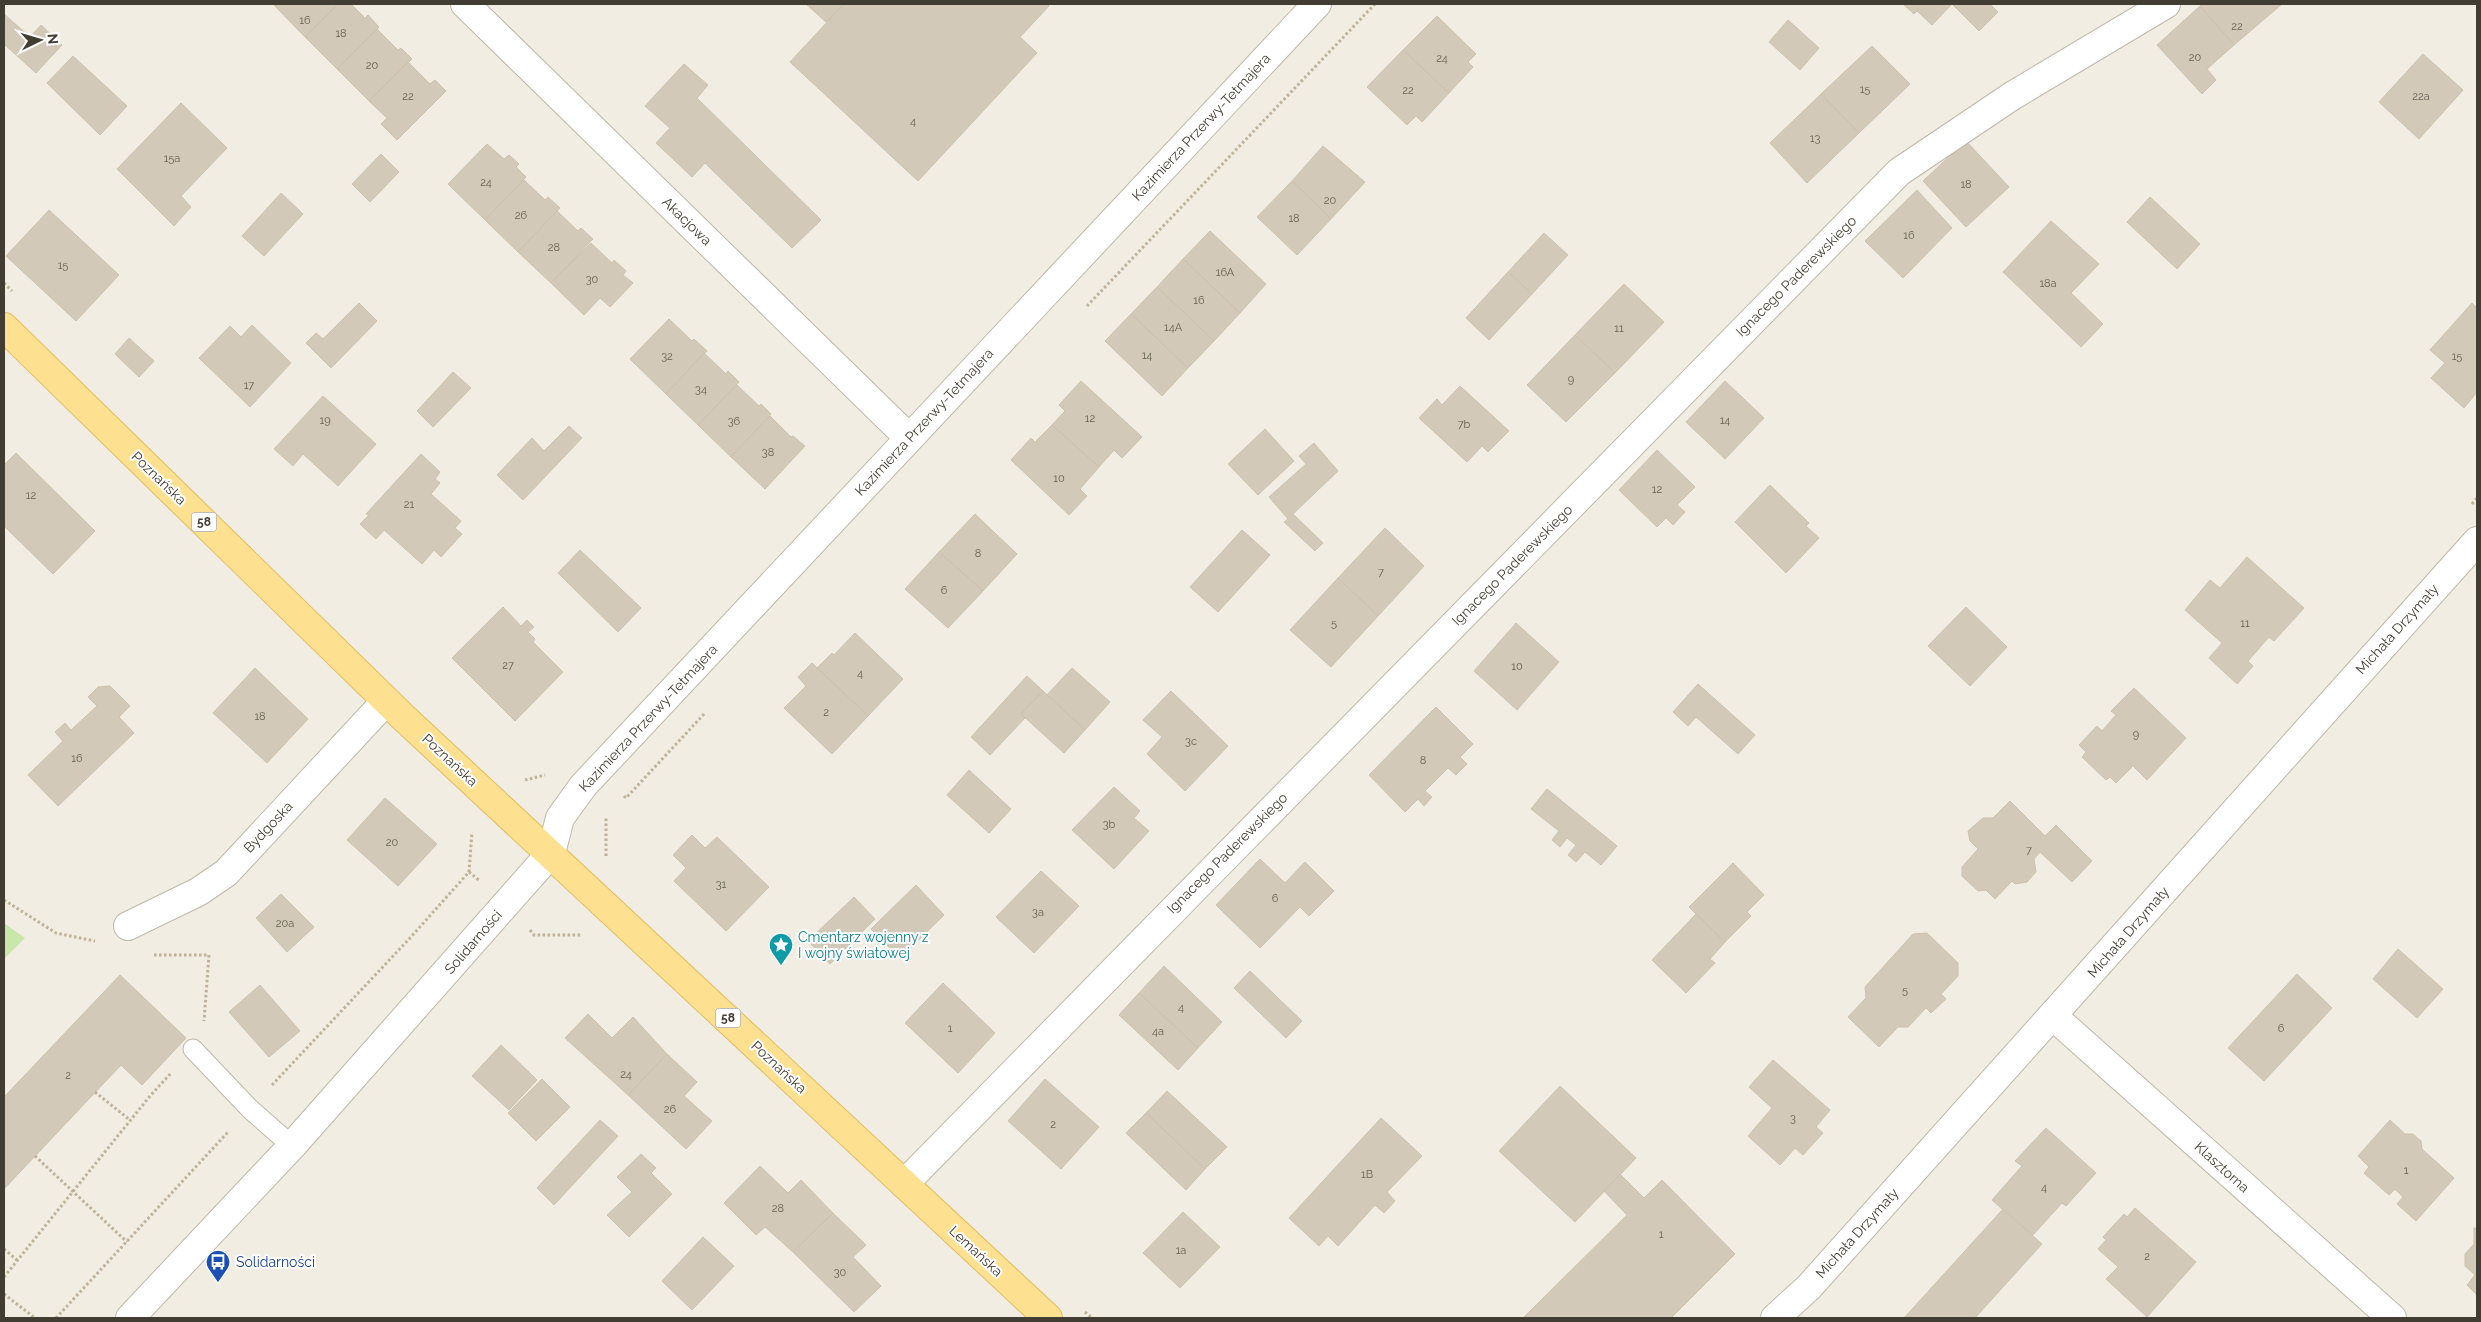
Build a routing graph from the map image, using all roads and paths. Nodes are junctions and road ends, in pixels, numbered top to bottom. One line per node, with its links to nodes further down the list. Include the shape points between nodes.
1 (465, 4): 5 (street, Akacjowa)
2 (1317, 4): 5 (street, Kazimierza Przerwy-Tetmajera)
3 (2166, 4): 19 (street, Ignacego Paderewskiego, via 2012,96 1899,172)
4 (4, 327): 7 (main road, Poznańska / 58)
5 (909, 438): 8 (street, Kazimierza Przerwy-Tetmajera, via 583,786 560,818)
6 (2477, 541): 13 (street, Michała Drzymały)
7 (386, 700): 8 (main road, Poznańska / 58); 10 (street, Bydgoska, via 226,873 198,892)
8 (551, 853): 17 (street, Solidarności); 19 (main road, Poznańska / 58)
9 (4, 900): 11 (path, via 56,933)
10 (128, 926)
11 (98, 942)
12 (150, 955): 14 (path, via 209,955 204,1022)
13 (2053, 1016): 29 (street, Michała Drzymały, via 1808,1287); 30 (street, Klasztorna)
14 (193, 1049): 16 (path); 17 (lane, via 250,1109)
15 (95, 1092): 16 (path)
16 (130, 1120): 20 (path)
17 (292, 1146): 27 (street, Solidarności)
18 (34, 1156): 20 (path)
19 (904, 1184): 28 (main road, Lemańska / 58)
20 (73, 1190): 21 (path); 23 (path)
21 (127, 1242)
22 (4, 1249): 23 (path)
23 (17, 1260): 24 (path)
24 (4, 1277)
25 (4, 1294): 26 (path)
26 (35, 1318)
27 (130, 1318)
28 (1048, 1318)
29 (1775, 1318)
30 (2392, 1318)

